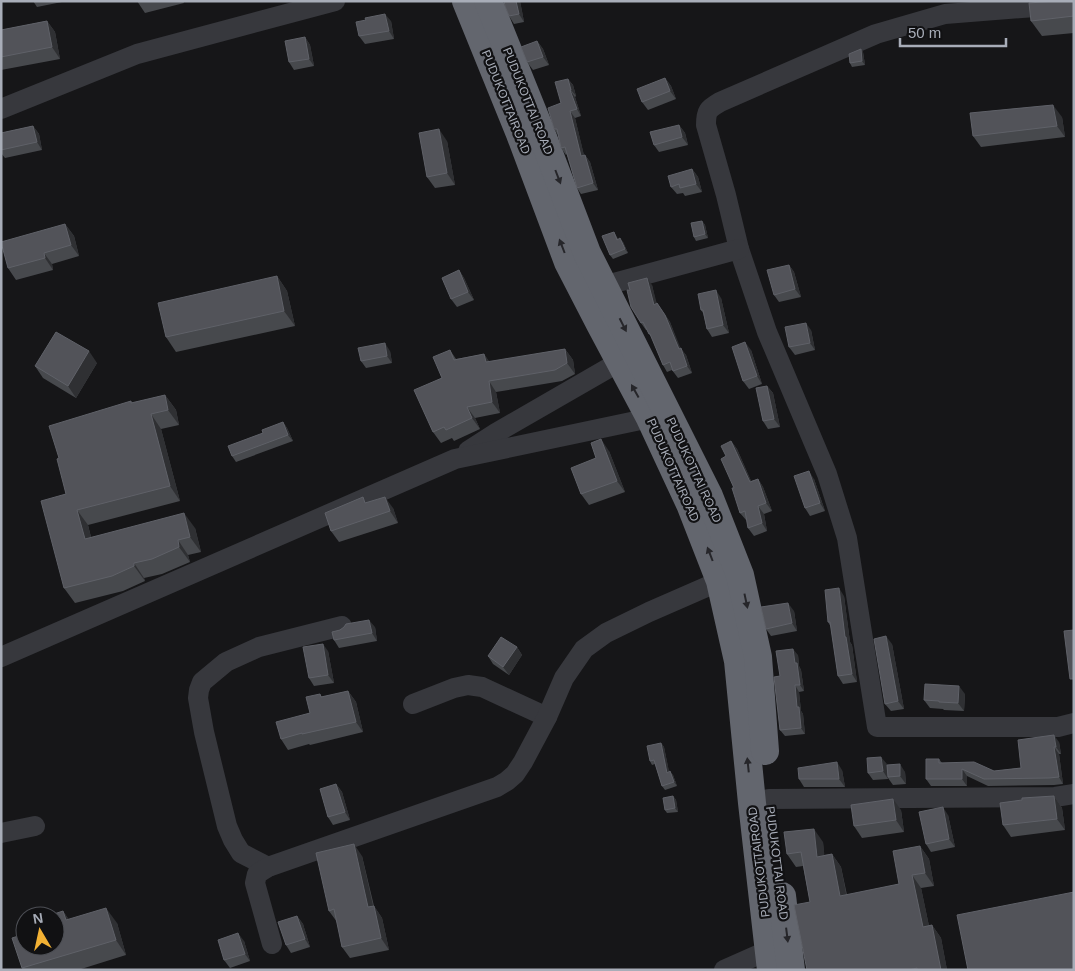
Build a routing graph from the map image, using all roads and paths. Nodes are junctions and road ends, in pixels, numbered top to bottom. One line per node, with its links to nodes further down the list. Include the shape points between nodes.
1 (336, 1): 5 (street, via 137,54)
2 (466, 1): 8 (highway, PUDUKOTTAIROAD, one-way to 2, via 568,262)
3 (488, 1): 7 (highway, PUDUKOTTAI ROAD, one-way to 7)
4 (1074, 4): 6 (street, via 945,14 876,34 710,107 706,125)
5 (1, 109)
6 (739, 249): 7 (street); 16 (street, via 767,332 827,474 847,538 877,727 1058,727)
7 (603, 286): 18 (highway, PUDUKOTTAI ROAD, one-way to 18, via 709,496 740,575 758,657)
8 (619, 362): 9 (highway, PUDUKOTTAIROAD, one-way to 8); 10 (street)
9 (650, 418): 10 (street); 11 (highway, PUDUKOTTAIROAD, one-way to 9, via 690,504)
10 (456, 459): 13 (street)
11 (720, 581): 15 (street, via 606,633 584,649 564,678); 18 (highway, PUDUKOTTAIROAD, one-way to 11, via 738,661)
12 (342, 626): 21 (street, via 260,647 226,662 202,682 199,690 204,732 227,826 241,853)
13 (1, 657)
14 (413, 704): 15 (street, via 468,685 482,687)
15 (547, 718): 21 (street, via 515,774 497,787)
16 (1074, 723)
17 (1074, 794): 18 (street, via 1055,797)
18 (760, 801): 23 (highway, PUDUKOTTAI ROAD)
19 (35, 826): 20 (street)
20 (1, 834)
21 (268, 867): 22 (street, via 257,874 255,883)
22 (272, 944)
23 (778, 963): 24 (street)
24 (724, 970)

